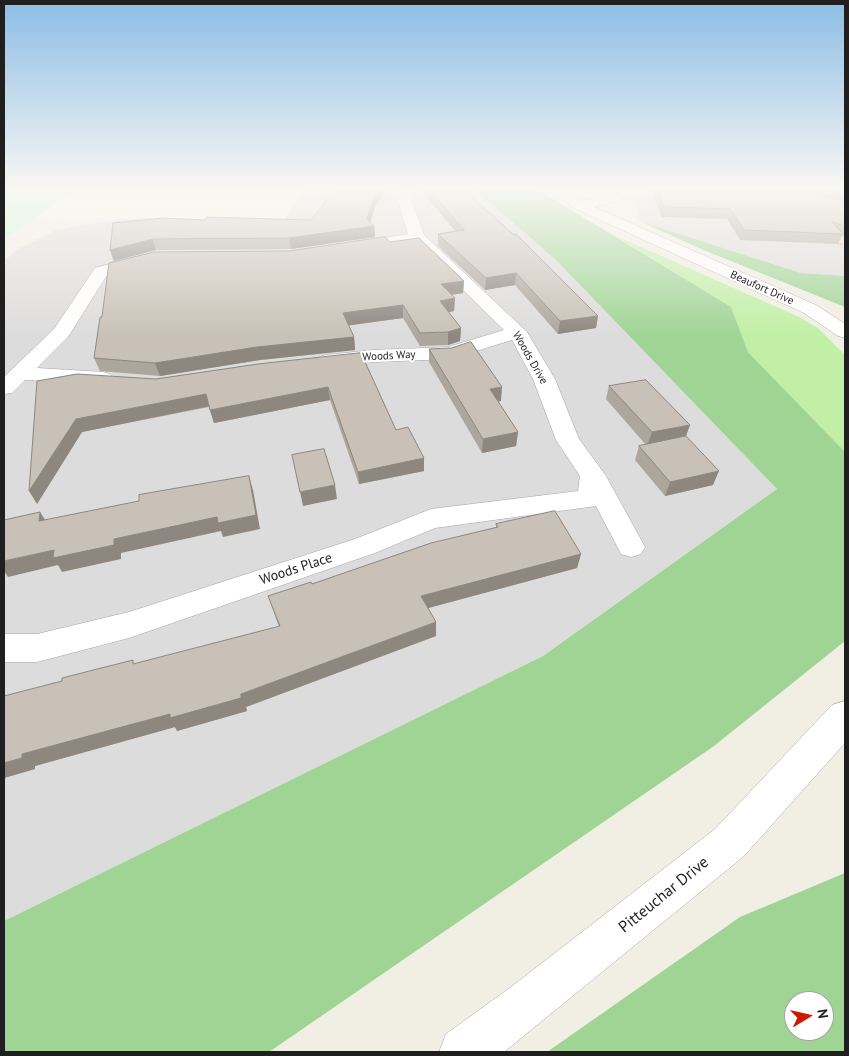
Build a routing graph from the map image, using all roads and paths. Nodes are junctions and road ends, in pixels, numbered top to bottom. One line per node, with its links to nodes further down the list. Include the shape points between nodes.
1 (409, 238): 6 (street)
2 (418, 238): 10 (street, Woods Drive)
3 (653, 238): 8 (street, Beaufort Drive)
4 (836, 243): 5 (path)
5 (845, 246)
6 (339, 249)
7 (156, 257): 13 (street, via 101,272 62,333)
8 (810, 309): 9 (street, Beaufort Drive); 11 (street, Beaufort Drive)
9 (845, 320)
10 (517, 332): 12 (street, Woods Way, via 450,354 373,356); 16 (street, Woods Drive, via 544,379)
11 (845, 332)
12 (307, 363)
13 (19, 373): 14 (street); 15 (street)
14 (121, 380)
15 (4, 388)
16 (591, 488): 17 (street, Woods Drive); 18 (street, Woods Place, via 431,519 365,546 129,625 37,648)
17 (631, 547)
18 (4, 648)
19 (845, 717): 20 (street, Pitteuchar Drive, via 728,843)
20 (464, 1052)

